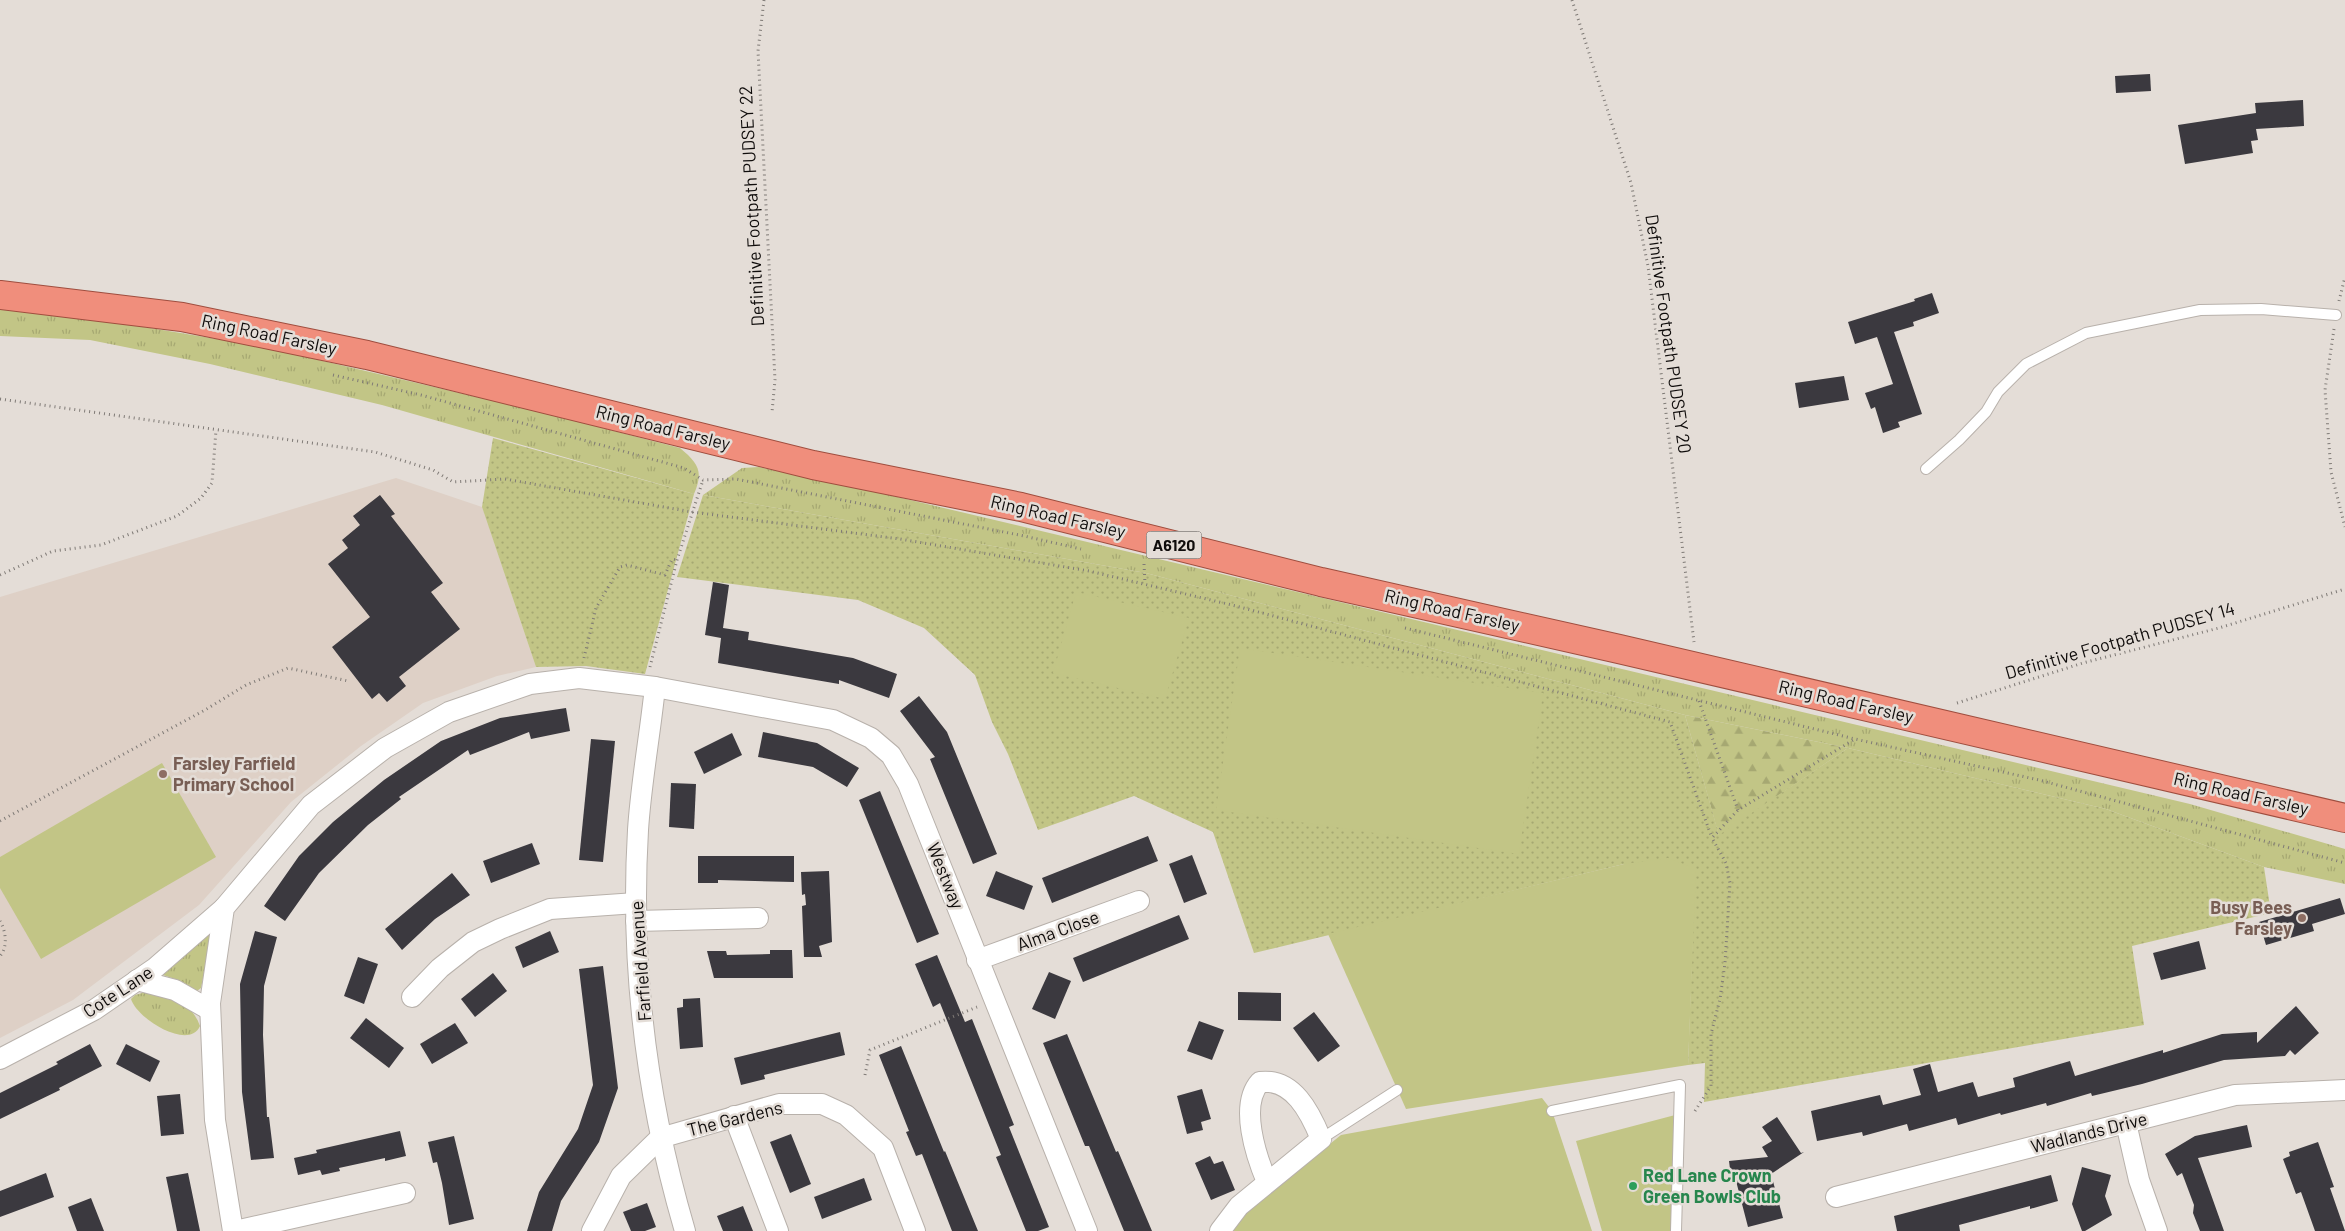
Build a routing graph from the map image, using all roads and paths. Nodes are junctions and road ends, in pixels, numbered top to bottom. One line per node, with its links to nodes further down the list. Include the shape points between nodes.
1 (764, 0): 8 (path, Definitive Footpath PUDSEY 22, via 758,51 775,380)
2 (1572, 0): 23 (path, Definitive Footpath PUDSEY 20, via 1631,182 1648,266)
3 (2345, 277): 5 (path)
4 (0, 296): 31 (highway, Ring Road Farsley / A6120, via 182,317 367,355 813,465 1021,507 1321,582)
5 (2336, 315): 10 (lane, via 2261,308 2200,310 2086,333 2026,364 1998,392 1986,412); 13 (path, via 2325,390 2331,472)
6 (328, 374): 11 (path, via 421,395 684,468)
7 (0, 400): 9 (path)
8 (772, 412)
9 (216, 430): 12 (path, via 374,452 432,470 453,482 505,479); 19 (path, via 212,483 201,498 177,516 101,545 53,551)
10 (1926, 469)
11 (703, 480): 12 (path); 14 (path, via 736,479)
12 (692, 512): 15 (path); 20 (path, via 900,539 1089,571)
13 (2345, 527)
14 (1089, 551)
15 (677, 560): 24 (path, via 672,559 665,575 620,567 596,608); 26 (path)
16 (1135, 562): 17 (path)
17 (1144, 564): 18 (path); 20 (path)
18 (1154, 566)
19 (0, 575)
20 (1145, 584): 33 (path, via 1670,722)
21 (2345, 589): 28 (path, Definitive Footpath PUDSEY 14, via 2218,628 2083,663)
22 (1396, 626): 27 (path)
23 (1695, 650)
24 (580, 678): 26 (street, Westway); 36 (street, Cote Lane, via 530,684 448,712 385,748 311,805)
25 (348, 681): 32 (path, via 288,668 246,685)
26 (650, 687): 37 (street, Farfield Avenue, via 638,829); 41 (street, Westway, via 833,720 871,738 891,755 908,784)
27 (1699, 701): 29 (path); 30 (path)
28 (1949, 705)
29 (1855, 738): 30 (path); 34 (path, via 2039,780)
30 (1738, 810): 33 (path)
31 (2345, 818)
32 (0, 820)
33 (1712, 838): 52 (path, via 1726,863 1730,883 1725,963 1711,1034 1711,1086 1696,1109)
34 (2345, 863)
35 (1139, 901): 41 (street, Alma Close)
36 (224, 908): 42 (street, Cote Lane); 45 (street)
37 (636, 912): 38 (street); 43 (street, via 550,909 473,942 440,968); 54 (street, Farfield Avenue, via 648,1062)
38 (758, 918)
39 (0, 922): 40 (path, via 5,941)
40 (0, 956)
41 (977, 960): 44 (street, Westway)
42 (137, 980): 45 (street, via 175,990); 46 (street, Cote Lane, via 94,1010)
43 (412, 997)
44 (994, 1000): 47 (path, via 870,1050); 64 (street, Westway)
45 (210, 1010): 59 (street, via 215,1120)
46 (0, 1059)
47 (865, 1075)
48 (1397, 1090): 55 (lane)
49 (2345, 1090): 53 (street, Wadlands Drive, via 2236,1095)
50 (1552, 1111): 66 (lane, via 1680,1085)
51 (734, 1116): 54 (street, The Gardens); 62 (street); 63 (street, The Gardens, via 779,1104 822,1104 846,1115 883,1148)
52 (1695, 1118)
53 (2126, 1123): 58 (street, Wadlands Drive); 67 (street, via 2139,1180)
54 (660, 1138): 60 (street, The Gardens, via 621,1176); 61 (street, Farfield Avenue)
55 (1321, 1138): 56 (street); 56 (street, via 1308,1112 1293,1093 1278,1082 1260,1082 1250,1099 1251,1121)
56 (1267, 1182): 65 (street, via 1239,1206)
57 (405, 1193): 59 (street)
58 (1836, 1197)
59 (234, 1231)
60 (592, 1231)
61 (685, 1231)
62 (778, 1231)
63 (915, 1231)
64 (1087, 1231)
65 (1220, 1231)
66 (1676, 1231)
67 (2157, 1231)

